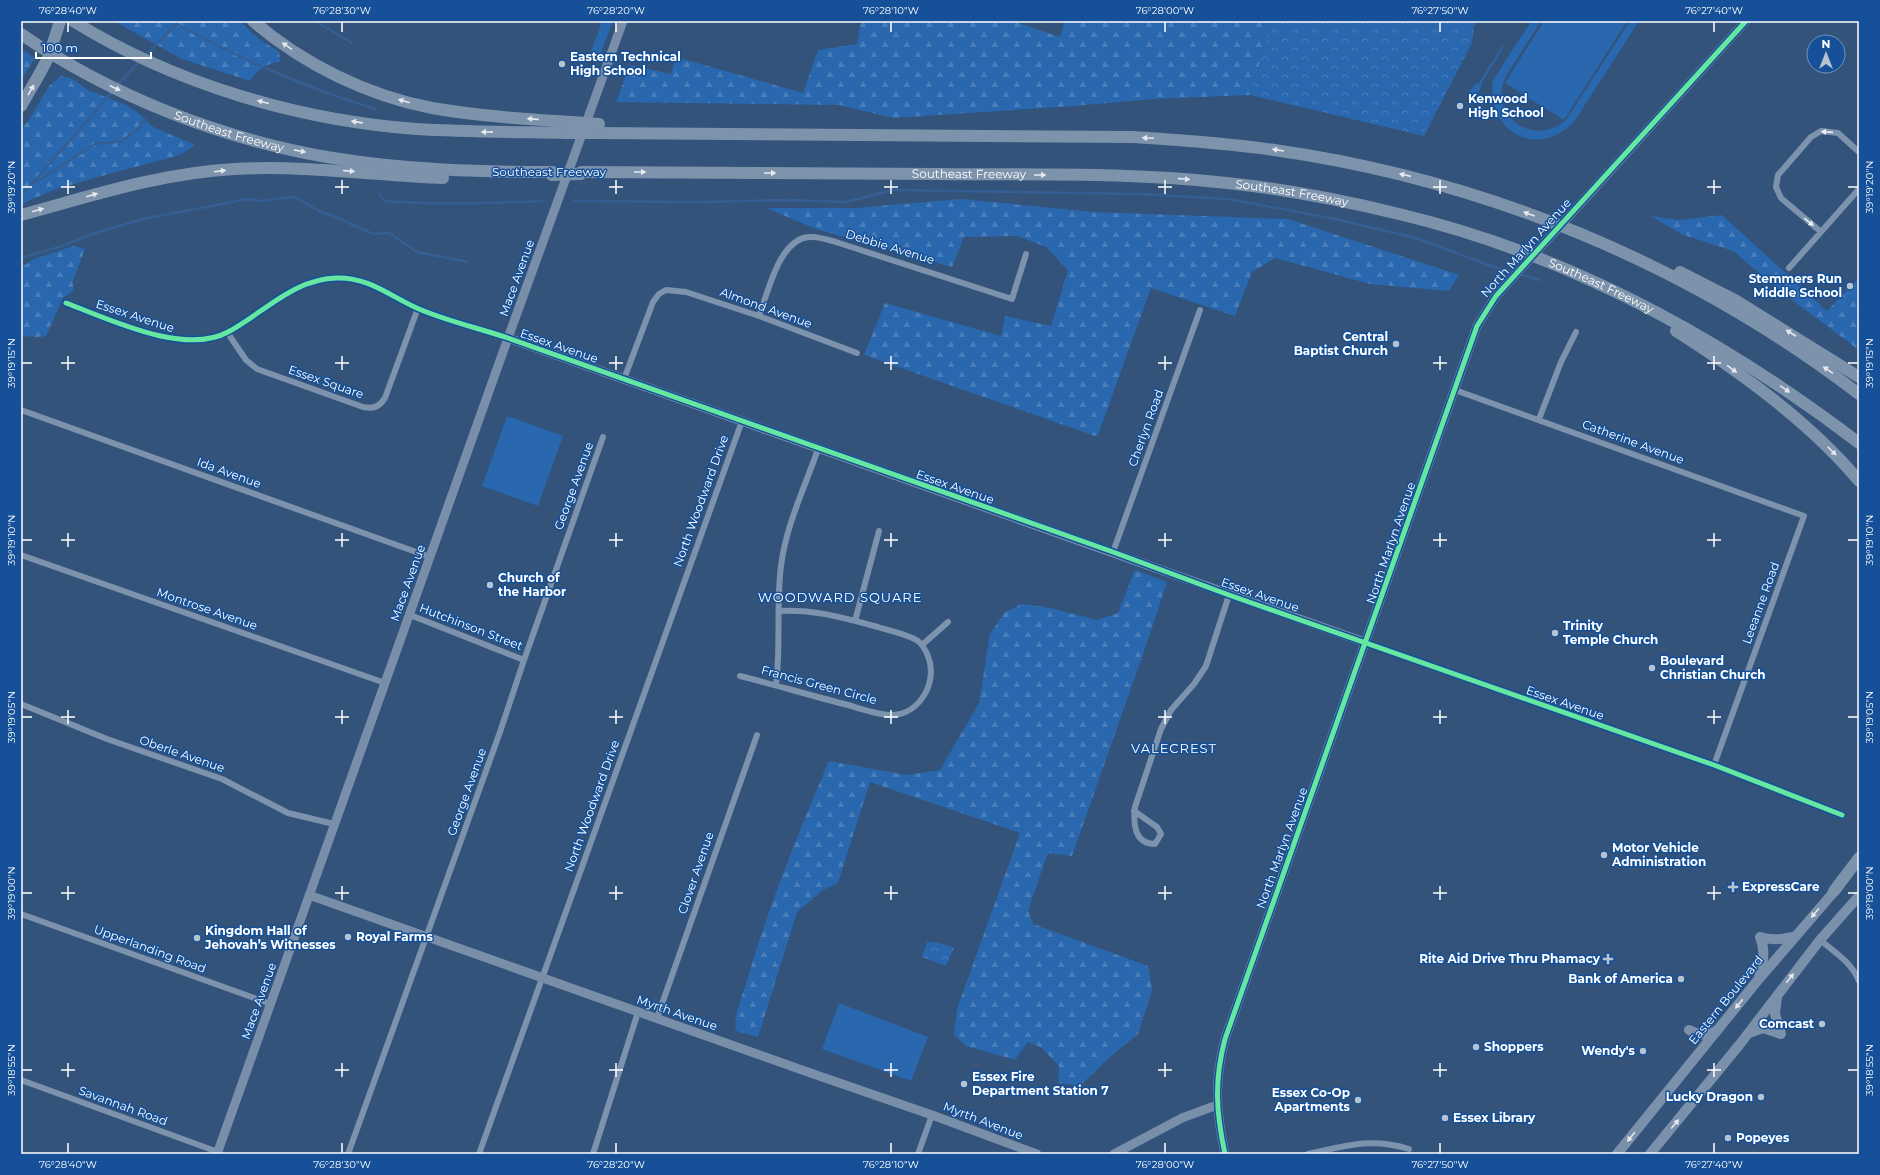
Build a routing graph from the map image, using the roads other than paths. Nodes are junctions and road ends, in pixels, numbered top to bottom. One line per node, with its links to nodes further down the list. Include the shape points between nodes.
1 (60, 21): 7 (highway, one-way to 1, bridge, via 49,56)
2 (73, 21): 8 (highway, one-way to 2, via 456,131 338,119 300,112 227,91 172,71 115,45)
3 (253, 21): 8 (highway, one-way to 3, via 430,108 385,96 316,65)
4 (623, 21): 24 (street, Mace Avenue)
5 (1746, 21): 28 (street, North Marlyn Avenue, bridge, via 1496,296 1477,326)
6 (21, 34): 10 (highway, Southeast Freeway, one-way to 10, via 88,75 143,101 254,140 333,158 454,171)
7 (21, 106)
8 (569, 128): 13 (highway, one-way to 8, bridge, via 1500,203 1410,176 1317,156 1231,144 1133,137 702,133)
9 (1859, 152): 14 (street, one-way to 14, via 1838,133 1821,131 1811,137 1778,175 1776,187 1781,198)
10 (553, 173): 12 (highway, one-way to 10, via 146,182 233,169 322,169 454,178); 16 (highway, Southeast Freeway, one-way to 16, bridge, via 1071,175 1132,176 1225,183 1311,195 1401,214 1482,238)
11 (1859, 189): 14 (street)
12 (21, 215)
13 (1566, 227): 26 (highway, one-way to 13, via 1783,329 1700,282); 29 (highway, one-way to 13, via 1779,337 1730,308 1663,272)
14 (1820, 231): 17 (street)
15 (1026, 254): 21 (street, Debbie Avenue, via 1012,299 839,243 819,238 805,238 792,244 782,256)
16 (1540, 260): 34 (highway, Southeast Freeway, one-way to 34, via 1632,300 1713,343 1812,407); 36 (highway, one-way to 36, via 1630,303 1708,351 1802,423)
17 (1789, 268)
18 (66, 303): 22 (street, Essex Avenue, via 164,338 194,339)
19 (418, 308): 22 (street, Essex Avenue, via 366,283 351,279 327,279 295,288); 22 (street, Essex Square, via 385,398 374,408 363,407 256,369 246,360); 24 (street, Essex Avenue)
20 (1200, 310): 39 (street, Cherlyn Road)
21 (759, 316): 25 (street, Almond Avenue); 27 (street, Almond Avenue, via 686,292 666,290 653,302)
22 (227, 332)
23 (1576, 332): 31 (street, via 1561,362)
24 (508, 338): 27 (street, Essex Avenue); 41 (street, Mace Avenue)
25 (857, 353)
26 (1859, 377)
27 (624, 379): 32 (street, Essex Avenue)
28 (1455, 390): 31 (street, Catherine Avenue); 47 (street, North Marlyn Avenue)
29 (1859, 394)
30 (21, 410): 41 (street, Ida Avenue)
31 (1539, 419): 37 (street, Catherine Avenue)
32 (742, 420): 35 (street, Essex Avenue); 68 (street, North Woodward Drive)
33 (603, 437): 49 (street, George Avenue)
34 (1859, 442)
35 (818, 449): 39 (street, Essex Avenue); 43 (street, via 785,546)
36 (1859, 480)
37 (1804, 516): 55 (street, Leeanne Road)
38 (879, 531): 45 (street)
39 (1113, 552): 42 (street, Essex Avenue)
40 (21, 555): 51 (street, Montrose Avenue)
41 (430, 557): 44 (street, Mace Avenue)
42 (1229, 595): 47 (street, Essex Avenue); 56 (street, via 1206,666 1171,710 1161,729)
43 (779, 611): 45 (street, via 816,612); 52 (street, via 780,653)
44 (410, 615): 49 (street, Hutchinson Street); 51 (street, Mace Avenue)
45 (855, 621): 48 (street, via 908,637)
46 (948, 622): 48 (street)
47 (1367, 643): 55 (street, Essex Avenue); 79 (street, North Marlyn Avenue, via 1225,1039 1219,1067)
48 (922, 645): 52 (street, Francis Green Circle, via 930,663 929,686 917,704 901,713 893,715 875,712)
49 (524, 660): 66 (street, George Avenue)
50 (740, 676): 52 (street, Francis Green Circle)
51 (385, 683): 58 (street, Mace Avenue)
52 (776, 685)
53 (21, 704): 58 (street, Oberle Avenue, via 107,739 222,779 288,813)
54 (757, 735): 74 (street, Clover Avenue)
55 (1714, 764): 57 (street, Essex Avenue)
56 (1134, 812): 56 (street, via 1135,827 1140,840 1155,844 1161,834 1157,827)
57 (1842, 815)
58 (334, 824): 62 (street, Mace Avenue)
59 (1859, 858): 61 (highway)
60 (1859, 866): 61 (main road, Eastern Boulevard)
61 (1834, 891): 65 (main road, Eastern Boulevard, one-way to 65)
62 (309, 895): 66 (street, Myrth Avenue); 72 (street, Mace Avenue)
63 (1859, 896): 67 (main road)
64 (21, 914): 72 (street, Upperlanding Road)
65 (1796, 936): 69 (main road, Eastern Boulevard); 69 (main road, via 1779,940 1760,937 1765,957)
66 (426, 938): 68 (street, Myrth Avenue); 83 (street, George Avenue)
67 (1820, 940): 70 (street, via 1848,964); 71 (main road, one-way to 67)
68 (542, 978): 73 (street, Myrth Avenue); 84 (street, North Woodward Drive)
69 (1758, 980): 75 (main road, Eastern Boulevard, one-way to 75)
70 (1859, 981)
71 (1778, 994): 77 (main road); 77 (main road, via 1775,1014 1781,1034 1764,1028)
72 (271, 1004): 82 (street, Mace Avenue)
73 (638, 1012): 74 (street, Myrth Avenue); 85 (street)
74 (657, 1018): 80 (street, Myrth Avenue)
75 (1720, 1028): 76 (main road, via 1712,1034 1704,1035); 91 (main road, Eastern Boulevard, one-way to 91)
76 (1688, 1030)
77 (1746, 1035): 92 (main road, one-way to 77)
78 (21, 1080): 82 (street, Savannah Road)
79 (1217, 1105): 88 (street, via 1182,1118); 89 (street, North Marlyn Avenue)
80 (932, 1115): 86 (street); 87 (street, Myrth Avenue)
81 (1409, 1149): 90 (street, via 1385,1142 1368,1142)
82 (218, 1153)
83 (348, 1154)
84 (479, 1154)
85 (593, 1154)
86 (918, 1154)
87 (1037, 1154)
88 (1114, 1154)
89 (1226, 1154)
90 (1308, 1154)
91 (1617, 1154)
92 (1650, 1154)

